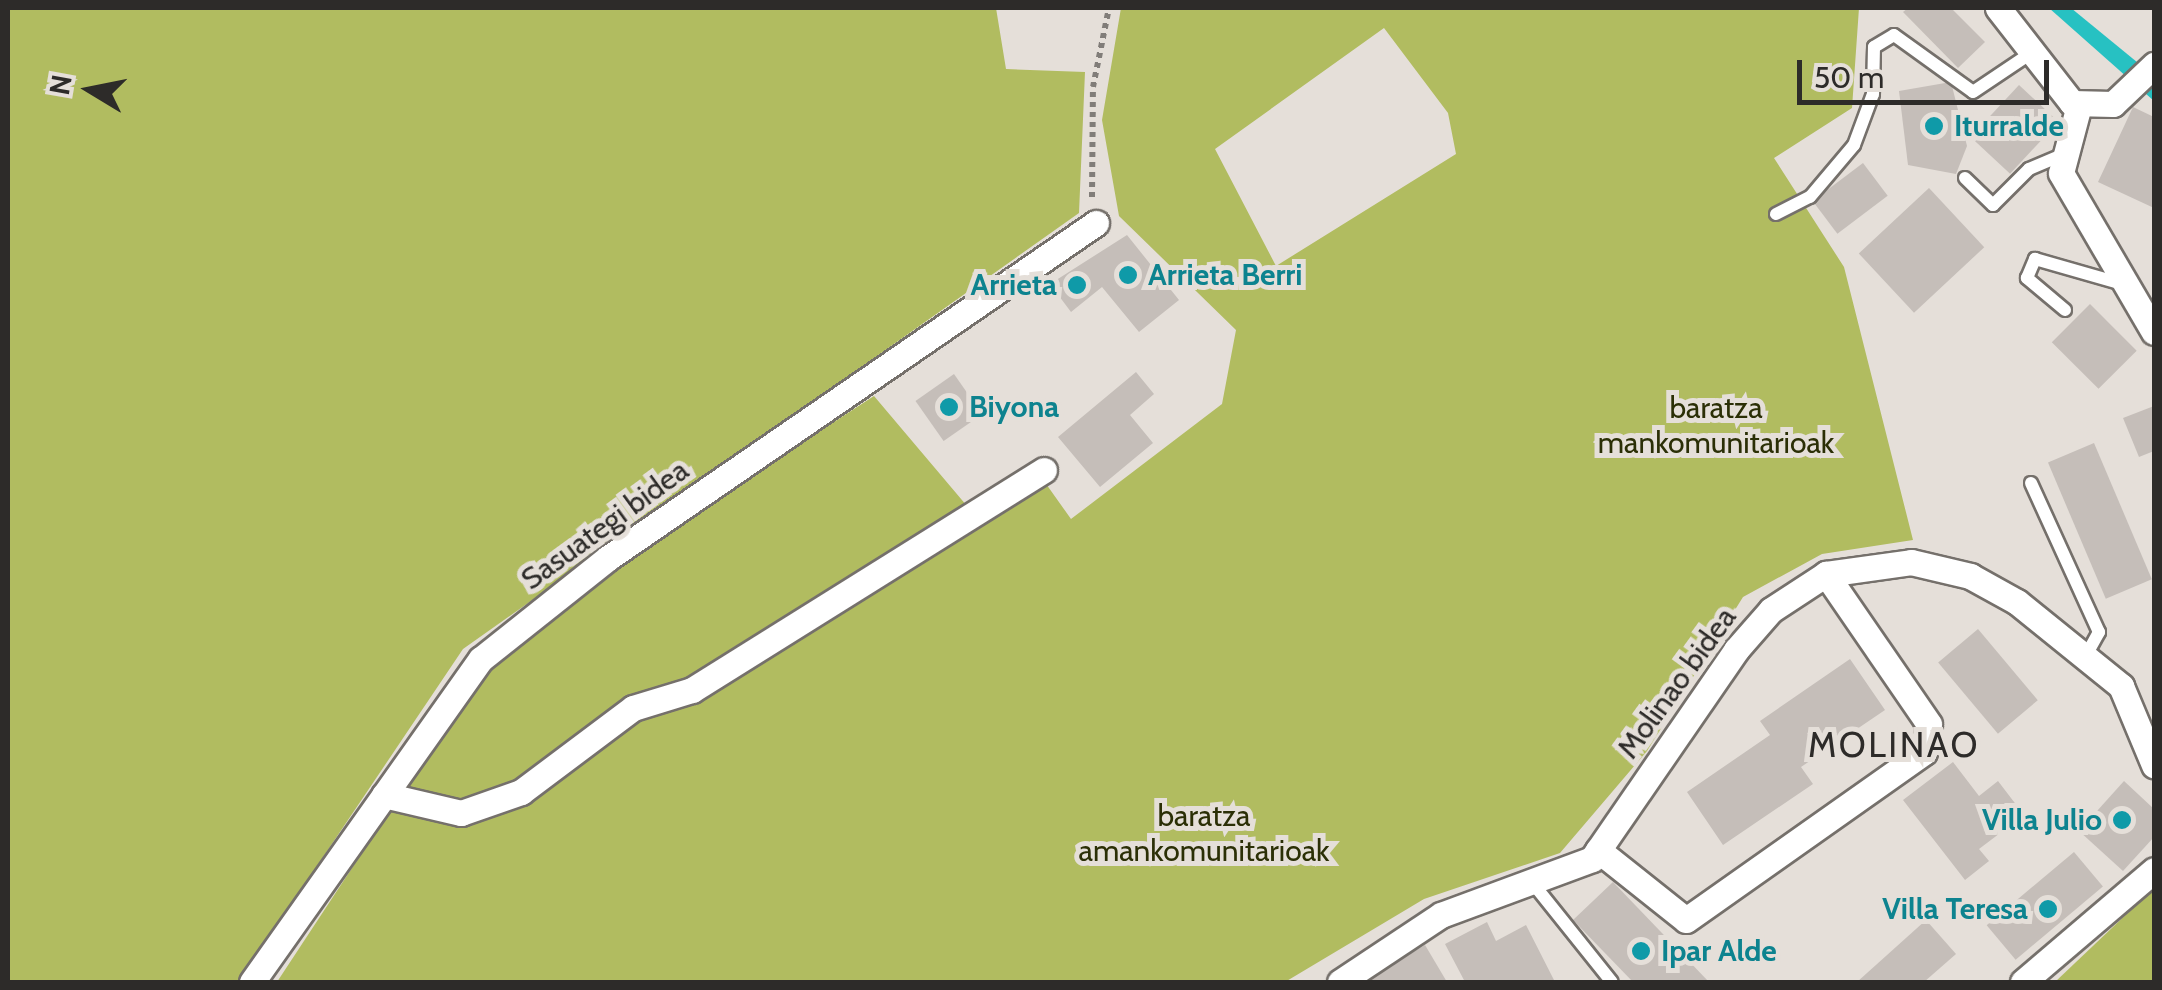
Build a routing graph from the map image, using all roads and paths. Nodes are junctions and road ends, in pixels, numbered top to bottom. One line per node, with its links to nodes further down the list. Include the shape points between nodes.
1 (1110, 8): 9 (path, via 1092,87)
2 (1998, 8): 3 (street)
3 (2028, 55): 5 (street); 8 (lane, via 1974,92 1894,35 1874,46 1874,94 1854,145 1810,197)
4 (2154, 65): 5 (street, via 2113,104)
5 (2079, 105): 6 (street)
6 (2060, 156): 7 (lane, via 2030,169 1994,205); 10 (street, via 2065,182)
7 (1965, 178)
8 (1776, 214)
9 (1096, 223): 18 (street, Sasuategi bidea, via 608,558 481,659)
10 (2122, 284): 11 (lane, via 2035,259 2027,278); 12 (street)
11 (2065, 310)
12 (2154, 332)
13 (1044, 470): 18 (street, via 692,690 633,708 522,792 461,813)
14 (2031, 483): 16 (lane, via 2099,632)
15 (1826, 574): 16 (street, Molinao bidea, via 1911,562 1970,576); 19 (street, Molinao bidea, via 1771,610 1736,650); 19 (street, via 1929,724 1924,752 1686,920)
16 (2087, 654): 17 (street, Molinao bidea, via 2121,686)
17 (2154, 766)
18 (384, 795): 22 (street, Sasuategi bidea)
19 (1598, 850): 21 (street)
20 (2154, 870): 25 (street)
21 (1532, 881): 23 (street, via 1441,915); 24 (lane)
22 (252, 982)
23 (1340, 982)
24 (1612, 982)
25 (2023, 982)

